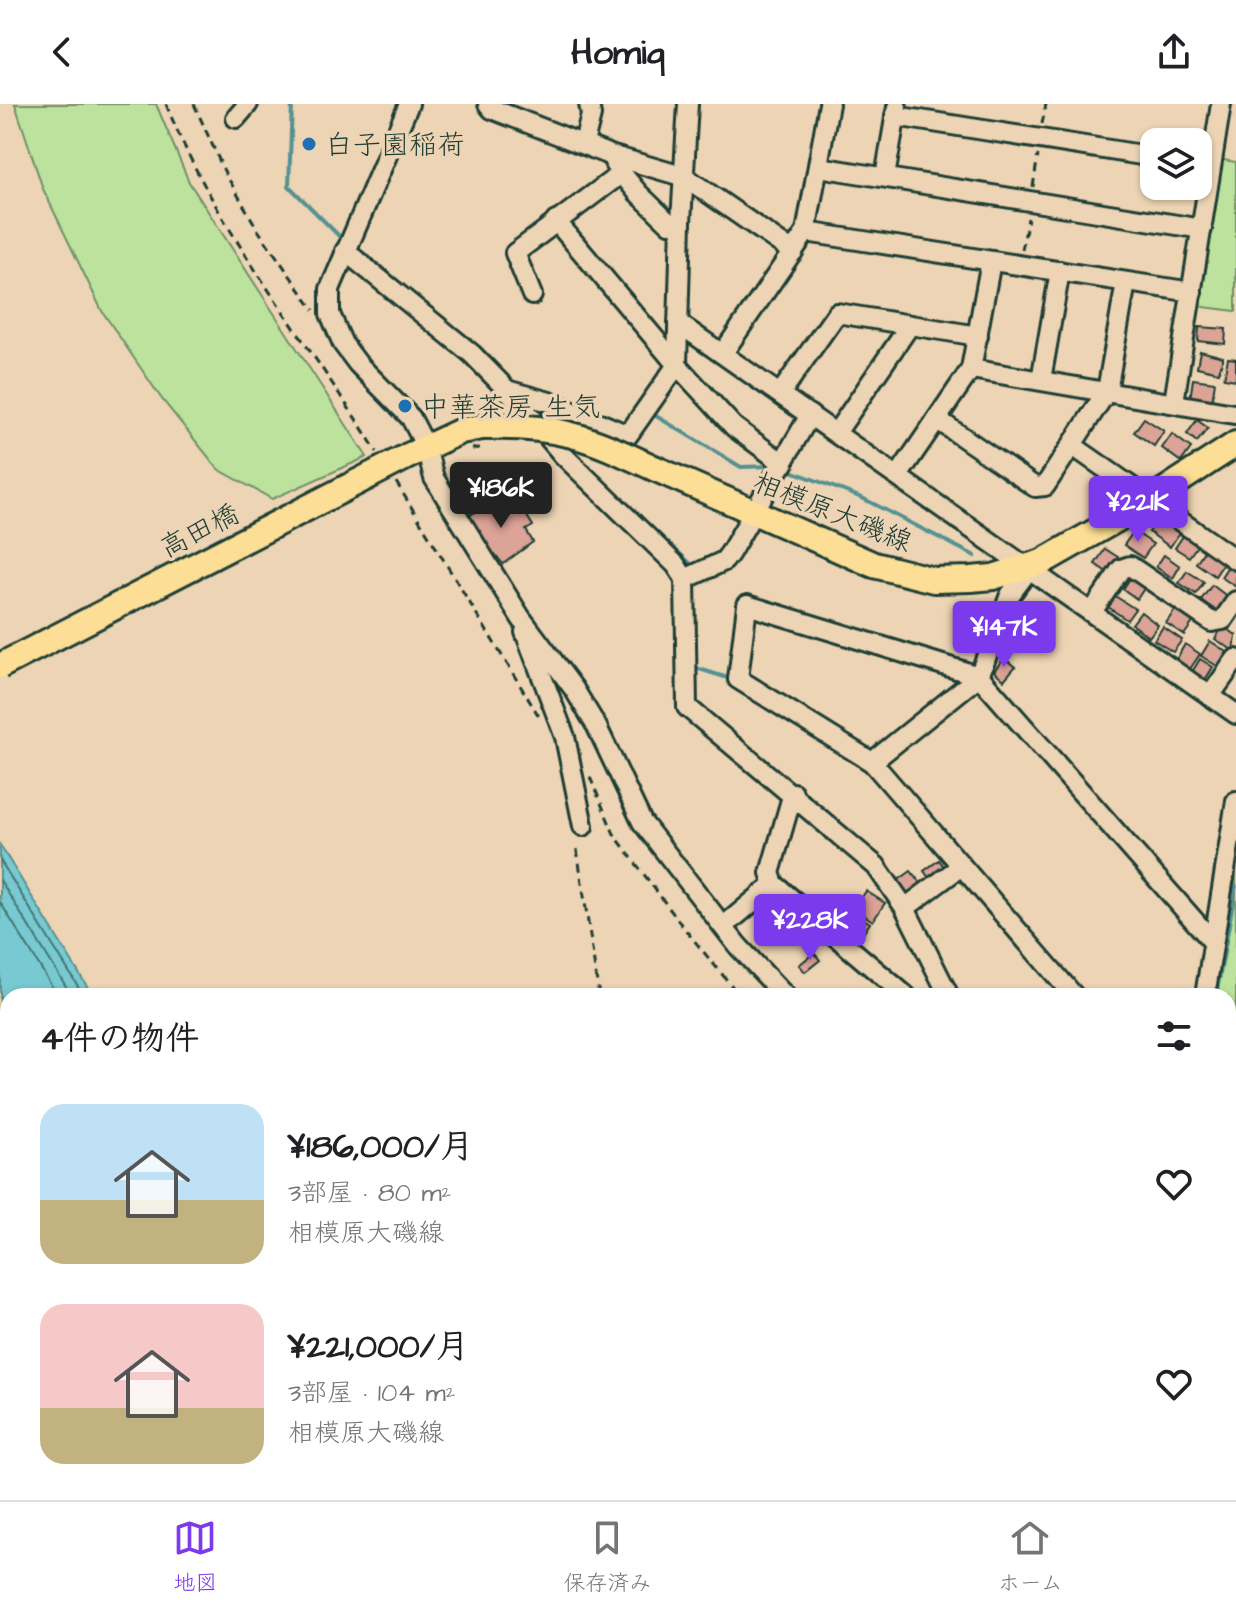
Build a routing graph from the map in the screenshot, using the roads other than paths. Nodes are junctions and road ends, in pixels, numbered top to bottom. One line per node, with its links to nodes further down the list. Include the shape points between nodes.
1 (409, 104): 21 (street)
2 (488, 104): 9 (street)
3 (589, 104): 9 (street)
4 (688, 104): 14 (street)
5 (829, 104): 12 (street)
6 (1220, 104): 8 (street)
7 (896, 110): 10 (street); 15 (street)
8 (1212, 137)
9 (584, 143): 11 (street)
10 (1140, 154)
11 (610, 155): 13 (street); 14 (street)
12 (819, 167): 15 (street); 20 (street)
13 (622, 173): 17 (street); 18 (street, via 669,223)
14 (685, 177): 18 (street); 22 (street)
15 (885, 177): 19 (street)
16 (1203, 200): 19 (street)
17 (556, 221): 27 (street, via 515,253); 32 (street)
18 (681, 222): 28 (street)
19 (1202, 229): 26 (street)
20 (806, 232): 22 (street); 23 (street)
21 (348, 244): 35 (street); 45 (street, via 330,289 335,329 358,364 411,418)
22 (793, 252): 31 (street)
23 (991, 261): 24 (street); 30 (street)
24 (1060, 271): 25 (street); 34 (street)
25 (1126, 282): 26 (street); 36 (street)
26 (1192, 292): 38 (street)
27 (532, 295)
28 (678, 323): 31 (street); 32 (street)
29 (910, 325): 30 (street); 37 (street, via 835,314); 42 (street)
30 (978, 336): 33 (street)
31 (723, 353): 37 (street)
32 (677, 365): 35 (street, via 628,435 553,403); 47 (street)
33 (971, 369): 34 (street); 41 (street)
34 (1041, 380): 36 (street)
35 (508, 391): 53 (street, via 563,455)
36 (1107, 391): 38 (street); 44 (street)
37 (780, 394): 40 (street)
38 (1174, 402): 39 (street)
39 (1234, 414)
40 (810, 415): 42 (street); 47 (street)
41 (938, 420): 44 (street, via 1039,488); 48 (street)
42 (836, 433): 48 (street)
43 (477, 438): 45 (main road, 高田橋, via 461,431); 50 (main road, 相模原大磯線, bridge, via 544,427 565,432)
44 (1073, 446): 49 (street)
45 (418, 451): 56 (street); 58 (main road, 高田橋, bridge)
46 (1231, 452): 49 (main road, 相模原大磯線)
47 (779, 472): 50 (street)
48 (898, 476): 52 (street)
49 (1152, 499): 51 (street); 52 (main road, 相模原大磯線)
50 (754, 512): 52 (main road, 相模原大磯線, via 874,565 916,577 971,579); 53 (street, via 724,561)
51 (1236, 560)
52 (1030, 568): 55 (street); 59 (street, via 1010,595)
53 (691, 577): 63 (street, via 687,707)
54 (1236, 601): 55 (street, via 1223,620 1212,622 1130,566 1121,569)
55 (1092, 612): 60 (street)
56 (521, 618): 65 (street, via 565,737); 69 (street, via 597,727 642,822)
57 (1236, 659): 60 (street)
58 (0, 666)
59 (979, 676): 62 (street); 62 (street, via 747,605 738,679); 70 (street)
60 (1210, 696): 61 (street)
61 (1236, 714)
62 (872, 762): 66 (street)
63 (793, 793): 67 (street, via 770,873); 68 (street, via 876,866)
64 (1236, 801): 70 (street)
65 (583, 826)
66 (960, 867): 68 (street); 74 (street)
67 (774, 884): 69 (street); 72 (street)
68 (905, 908): 73 (street)
69 (724, 926): 71 (street)
70 (1213, 942): 75 (street)
71 (777, 988)
72 (897, 988)
73 (945, 988)
74 (1067, 988)
75 (1206, 988)

